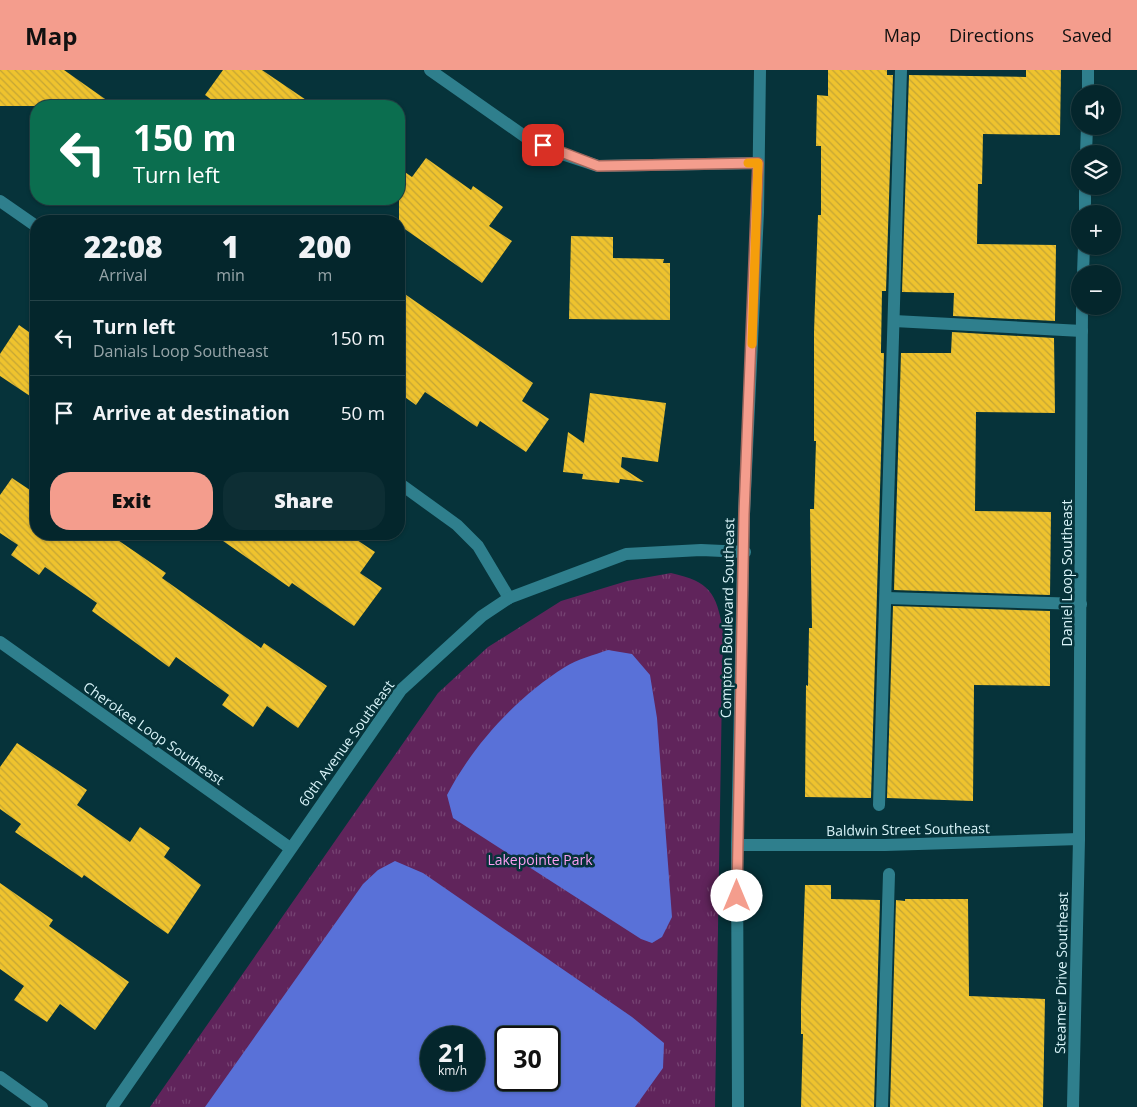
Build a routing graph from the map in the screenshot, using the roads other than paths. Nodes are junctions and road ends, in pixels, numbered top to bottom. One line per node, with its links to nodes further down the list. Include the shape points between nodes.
1 (430, 70): 6 (street, via 527,138 598,166)
2 (760, 70): 6 (street, Compton Boulevard Southeast)
3 (901, 70): 10 (street)
4 (1088, 70): 5 (street)
5 (1088, 85)
6 (758, 163): 13 (street, Compton Boulevard Southeast)
7 (0, 201): 8 (street)
8 (30, 222)
9 (1082, 315): 11 (street, Daniel Loop Southeast)
10 (894, 321): 11 (street); 15 (street)
11 (1082, 330): 16 (street, Daniel Loop Southeast)
12 (405, 487): 14 (street, via 457,525 478,546)
13 (745, 552): 14 (street, 60th Avenue Southeast, via 701,550 626,554); 20 (street, Compton Boulevard Southeast)
14 (509, 598): 21 (street, 60th Avenue Southeast, via 482,616 401,690)
15 (886, 598): 16 (street); 18 (street)
16 (1081, 604): 19 (street, Daniel Loop Southeast)
17 (0, 642): 21 (street, Cherokee Loop Southeast)
18 (879, 805)
19 (1079, 839): 20 (street, Baldwin Street Southeast, via 885,845); 28 (street, Steamer Drive Southeast)
20 (737, 845): 26 (street, Compton Boulevard Southeast)
21 (290, 848): 25 (street, 60th Avenue Southeast)
22 (889, 874): 27 (street)
23 (0, 1077): 24 (street)
24 (42, 1107)
25 (112, 1107)
26 (738, 1107)
27 (882, 1107)
28 (1073, 1107)

